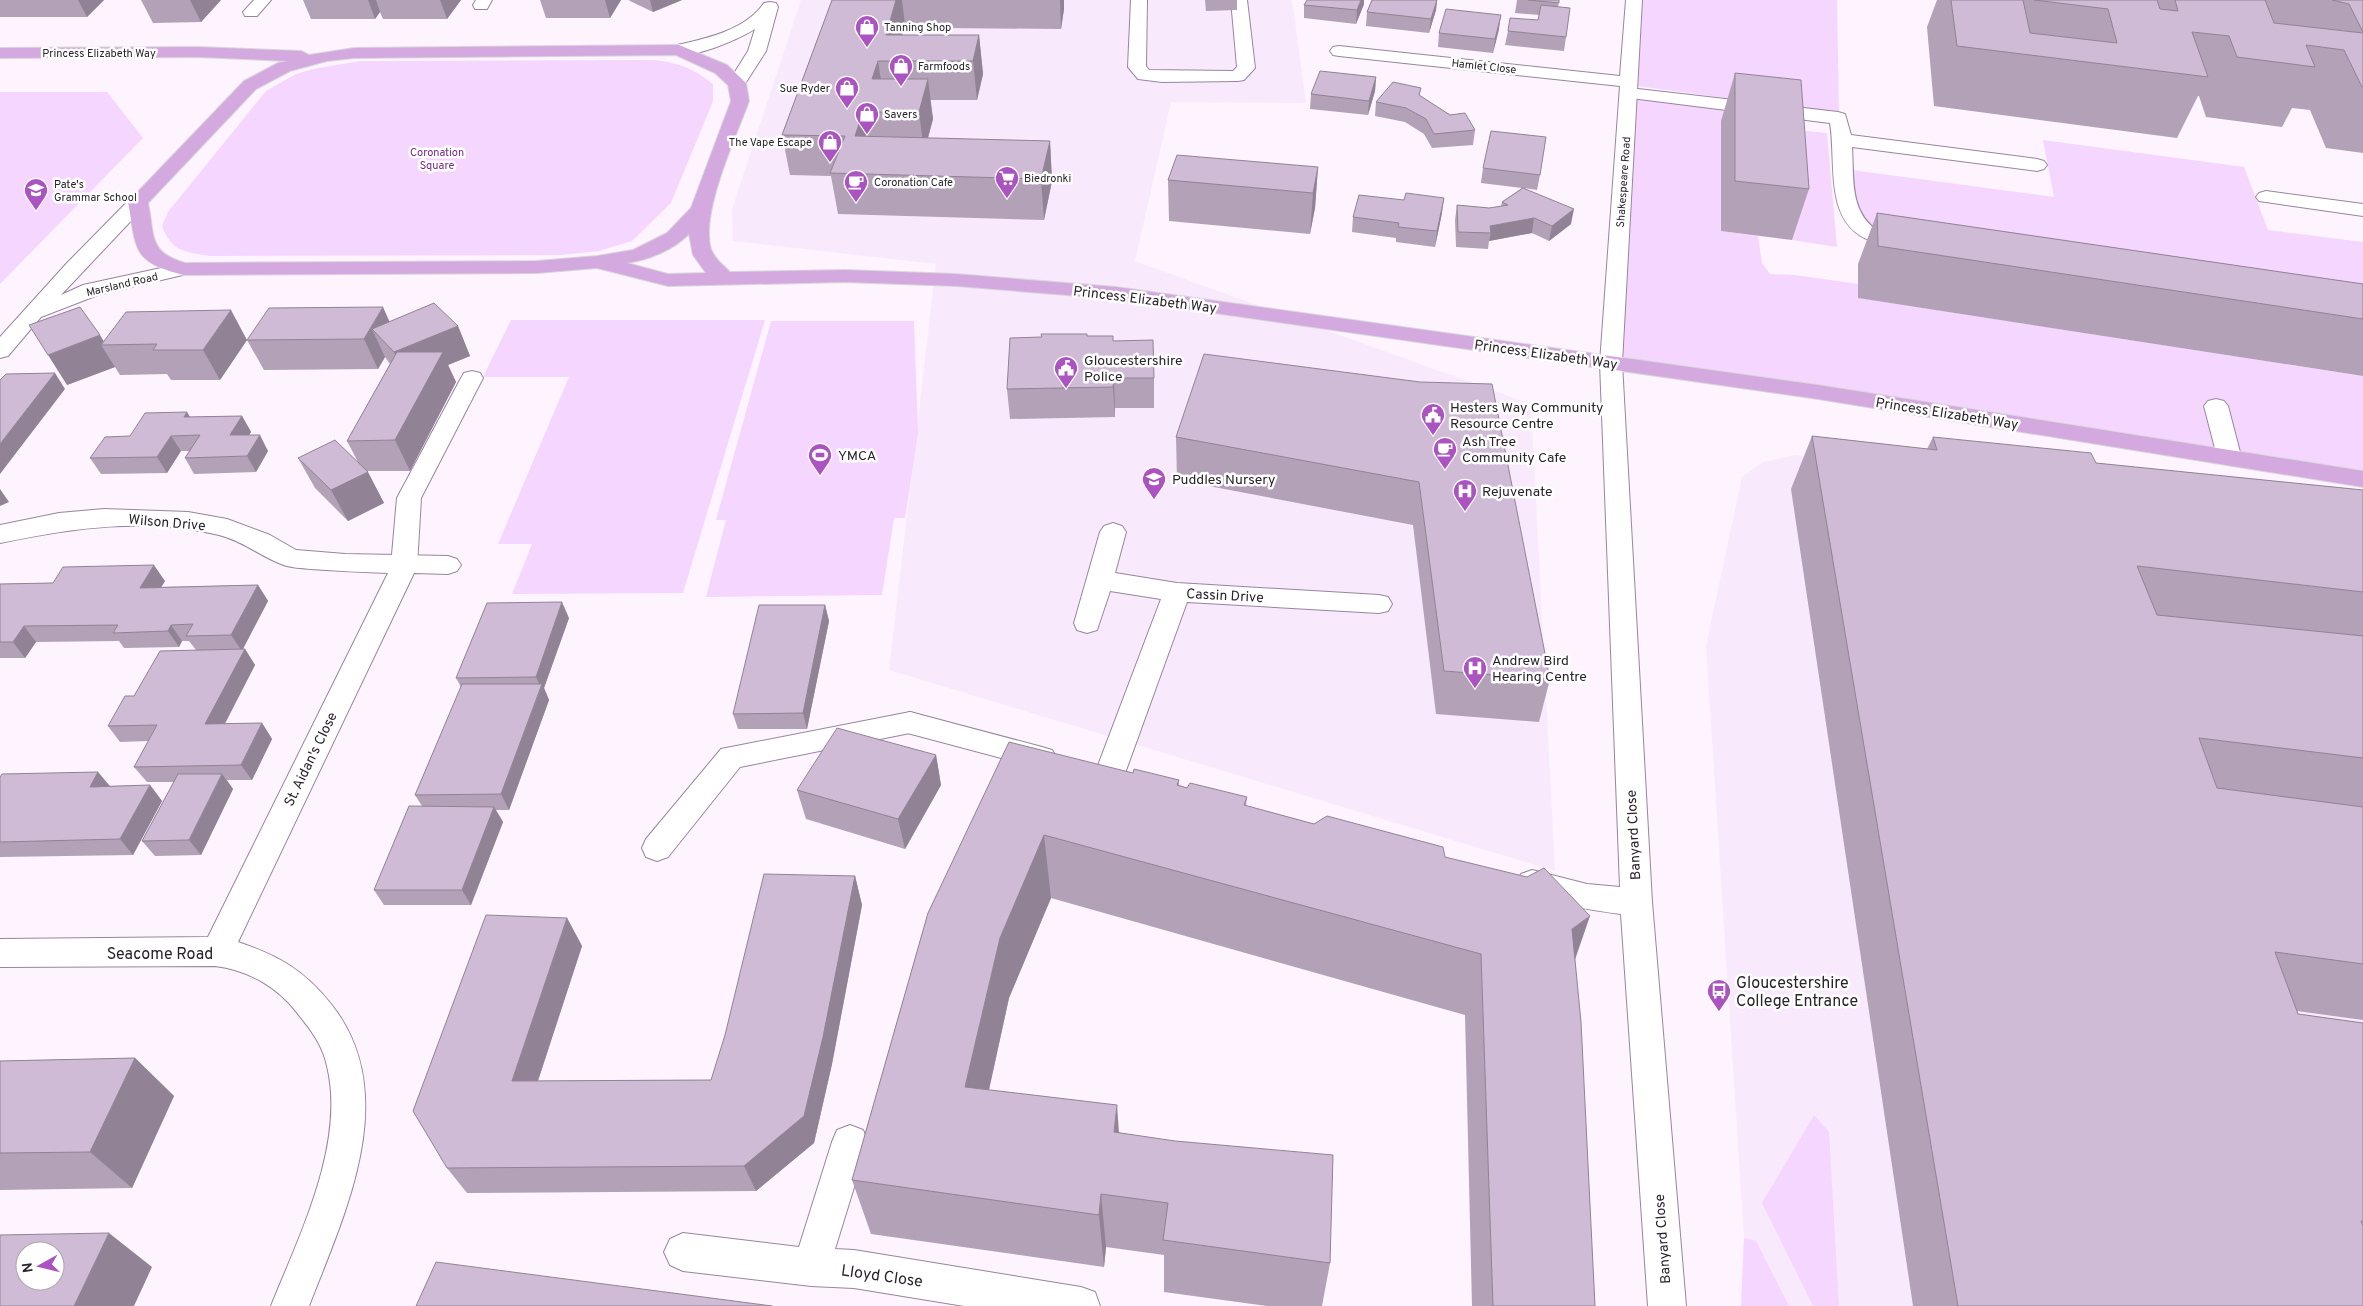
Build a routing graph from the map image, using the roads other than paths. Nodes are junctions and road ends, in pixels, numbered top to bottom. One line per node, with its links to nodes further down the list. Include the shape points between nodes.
1 (263, 0): 6 (street)
2 (1140, 0): 3 (street, via 1137,67 1144,75 1224,78 1238,76 1246,68)
3 (1239, 0)
4 (1634, 0): 14 (street, Shakespeare Road)
5 (770, 7): 7 (street, via 750,26 713,43); 13 (street, via 757,51)
6 (251, 12)
7 (679, 50): 11 (main road, via 364,52); 13 (main road, via 721,69)
8 (1339, 51): 14 (street, Hamlet Close)
9 (198, 52): 10 (main road, Princess Elizabeth Way); 11 (main road, Princess Elizabeth Way); 12 (main road, Princess Elizabeth Way)
10 (0, 53)
11 (327, 56): 12 (main road)
12 (239, 77): 18 (main road)
13 (737, 83): 19 (main road, via 740,101)
14 (1630, 87): 15 (street, Hamlet Close, via 1838,118); 27 (street, Shakespeare Road)
15 (1842, 140): 16 (street); 21 (street, via 1846,203 1853,218 1871,236)
16 (2037, 164)
17 (2266, 197): 20 (street)
18 (138, 202): 23 (main road, via 147,250 156,260); 25 (street, Marsland Road)
19 (700, 210): 22 (main road, via 674,237 639,255); 24 (main road, via 699,244 706,262)
20 (2363, 210)
21 (1919, 246)
22 (598, 262): 23 (main road, via 444,269); 24 (main road, Princess Elizabeth Way, via 668,280)
23 (184, 269): 25 (street, Marsland Road, via 90,290)
24 (724, 278): 27 (main road, Princess Elizabeth Way, via 845,276 956,280 1116,293)
25 (34, 313): 26 (street, Marsland Road)
26 (0, 351)
27 (1611, 363): 30 (main road, Princess Elizabeth Way); 44 (street, Banyard Close)
28 (472, 378): 35 (street, via 410,498)
29 (2216, 406): 30 (street)
30 (2229, 456): 31 (main road, Princess Elizabeth Way)
31 (2363, 479)
32 (1113, 532): 36 (street)
33 (0, 534): 35 (street, Wilson Drive, via 104,517 188,520 261,541 290,558)
34 (448, 565): 35 (street, Wilson Drive)
35 (404, 566): 45 (street, St. Aidan's Close)
36 (1100, 580): 37 (street); 39 (street)
37 (1177, 592): 38 (street, Cassin Drive); 40 (street, Cassin Drive)
38 (1380, 604)
39 (1086, 623)
40 (1087, 770): 41 (street); 42 (street, via 910,724 731,757)
41 (1137, 783)
42 (657, 848)
43 (1510, 878): 44 (street, via 1587,897)
44 (1636, 902): 52 (street, Banyard Close)
45 (217, 952): 46 (street, Seacome Road); 50 (street, Seacome Road, via 256,963 290,981 316,1006 336,1038 347,1075 350,1120 340,1171)
46 (0, 953)
47 (850, 1142): 49 (street)
48 (683, 1252): 49 (street, Lloyd Close)
49 (811, 1267): 51 (street, Lloyd Close, via 854,1269)
50 (290, 1306)
51 (1081, 1306)
52 (1667, 1306)

